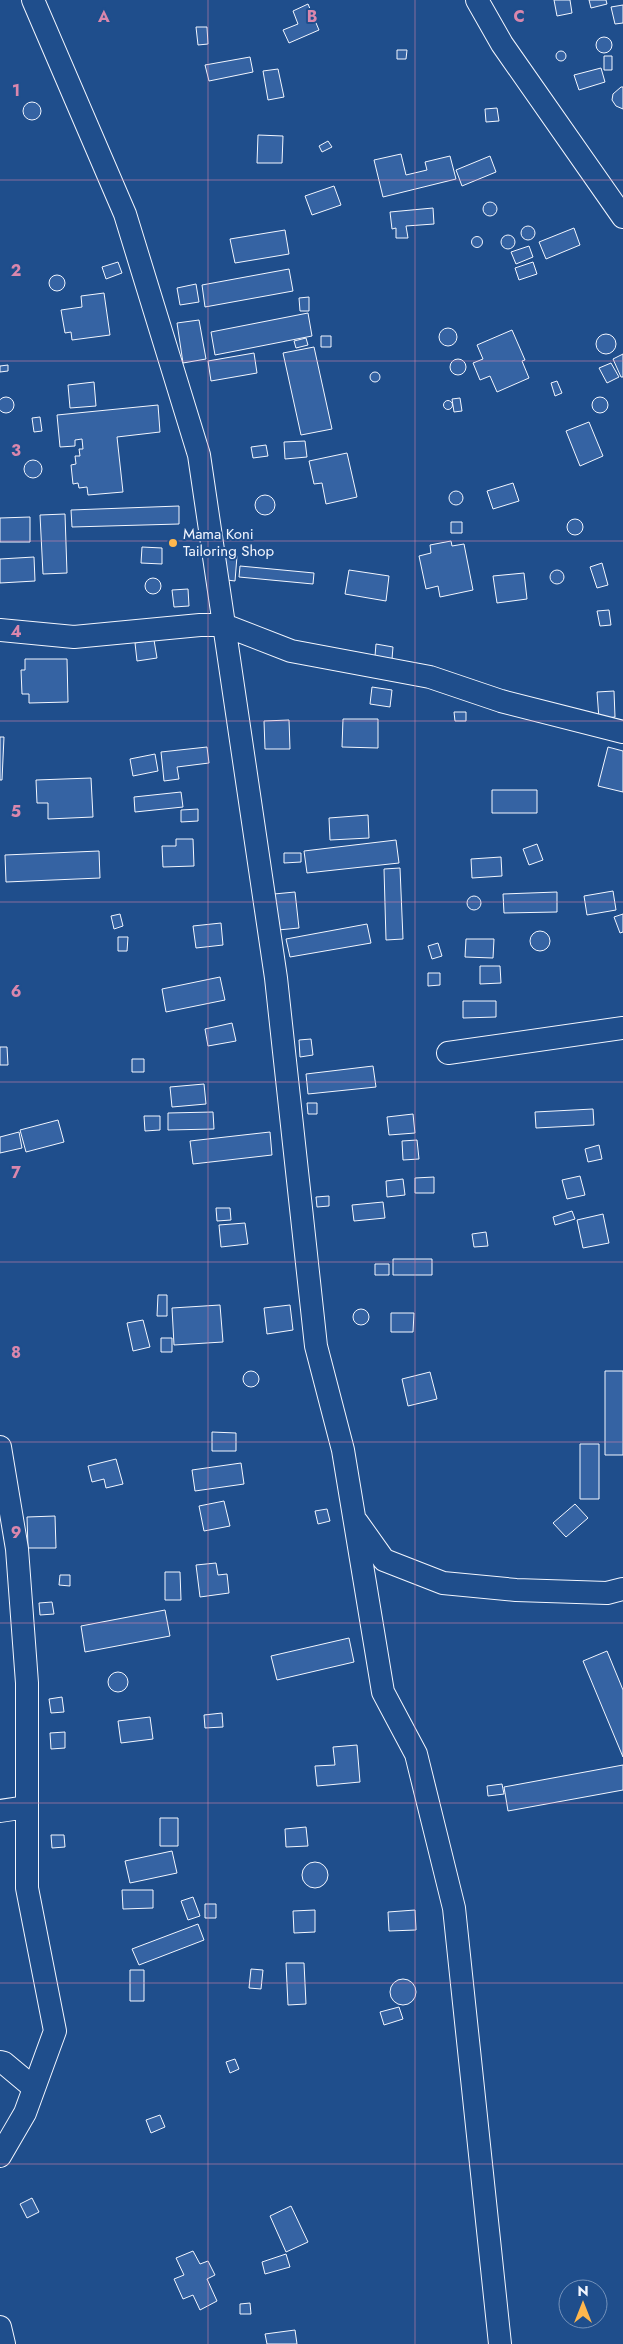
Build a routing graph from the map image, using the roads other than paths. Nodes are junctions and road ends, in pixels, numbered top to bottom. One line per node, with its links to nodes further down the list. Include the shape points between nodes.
1 (33, 0): 4 (street, via 125,214 199,455)
2 (478, 0): 3 (street, via 502,44)
3 (623, 217)
4 (224, 625): 5 (street, via 74,637); 6 (street, via 291,651 430,677 501,701); 10 (street, via 276,978 316,1346 342,1450)
5 (0, 630)
6 (623, 732)
7 (623, 1028): 8 (street)
8 (448, 1053)
9 (0, 1447): 11 (street)
10 (354, 1517): 12 (street, via 384,1560 443,1583 516,1590 607,1592); 20 (street, via 383,1692 416,1754 454,1908)
11 (6, 1524): 13 (street, via 27,1684)
12 (623, 1589)
13 (27, 1807): 14 (street); 16 (street, via 27,1888 55,2031)
14 (0, 1811)
15 (0, 2062): 16 (street)
16 (34, 2088): 17 (street, via 25,2113)
17 (0, 2156)
18 (0, 2327): 19 (street)
19 (4, 2344)
20 (500, 2344)

